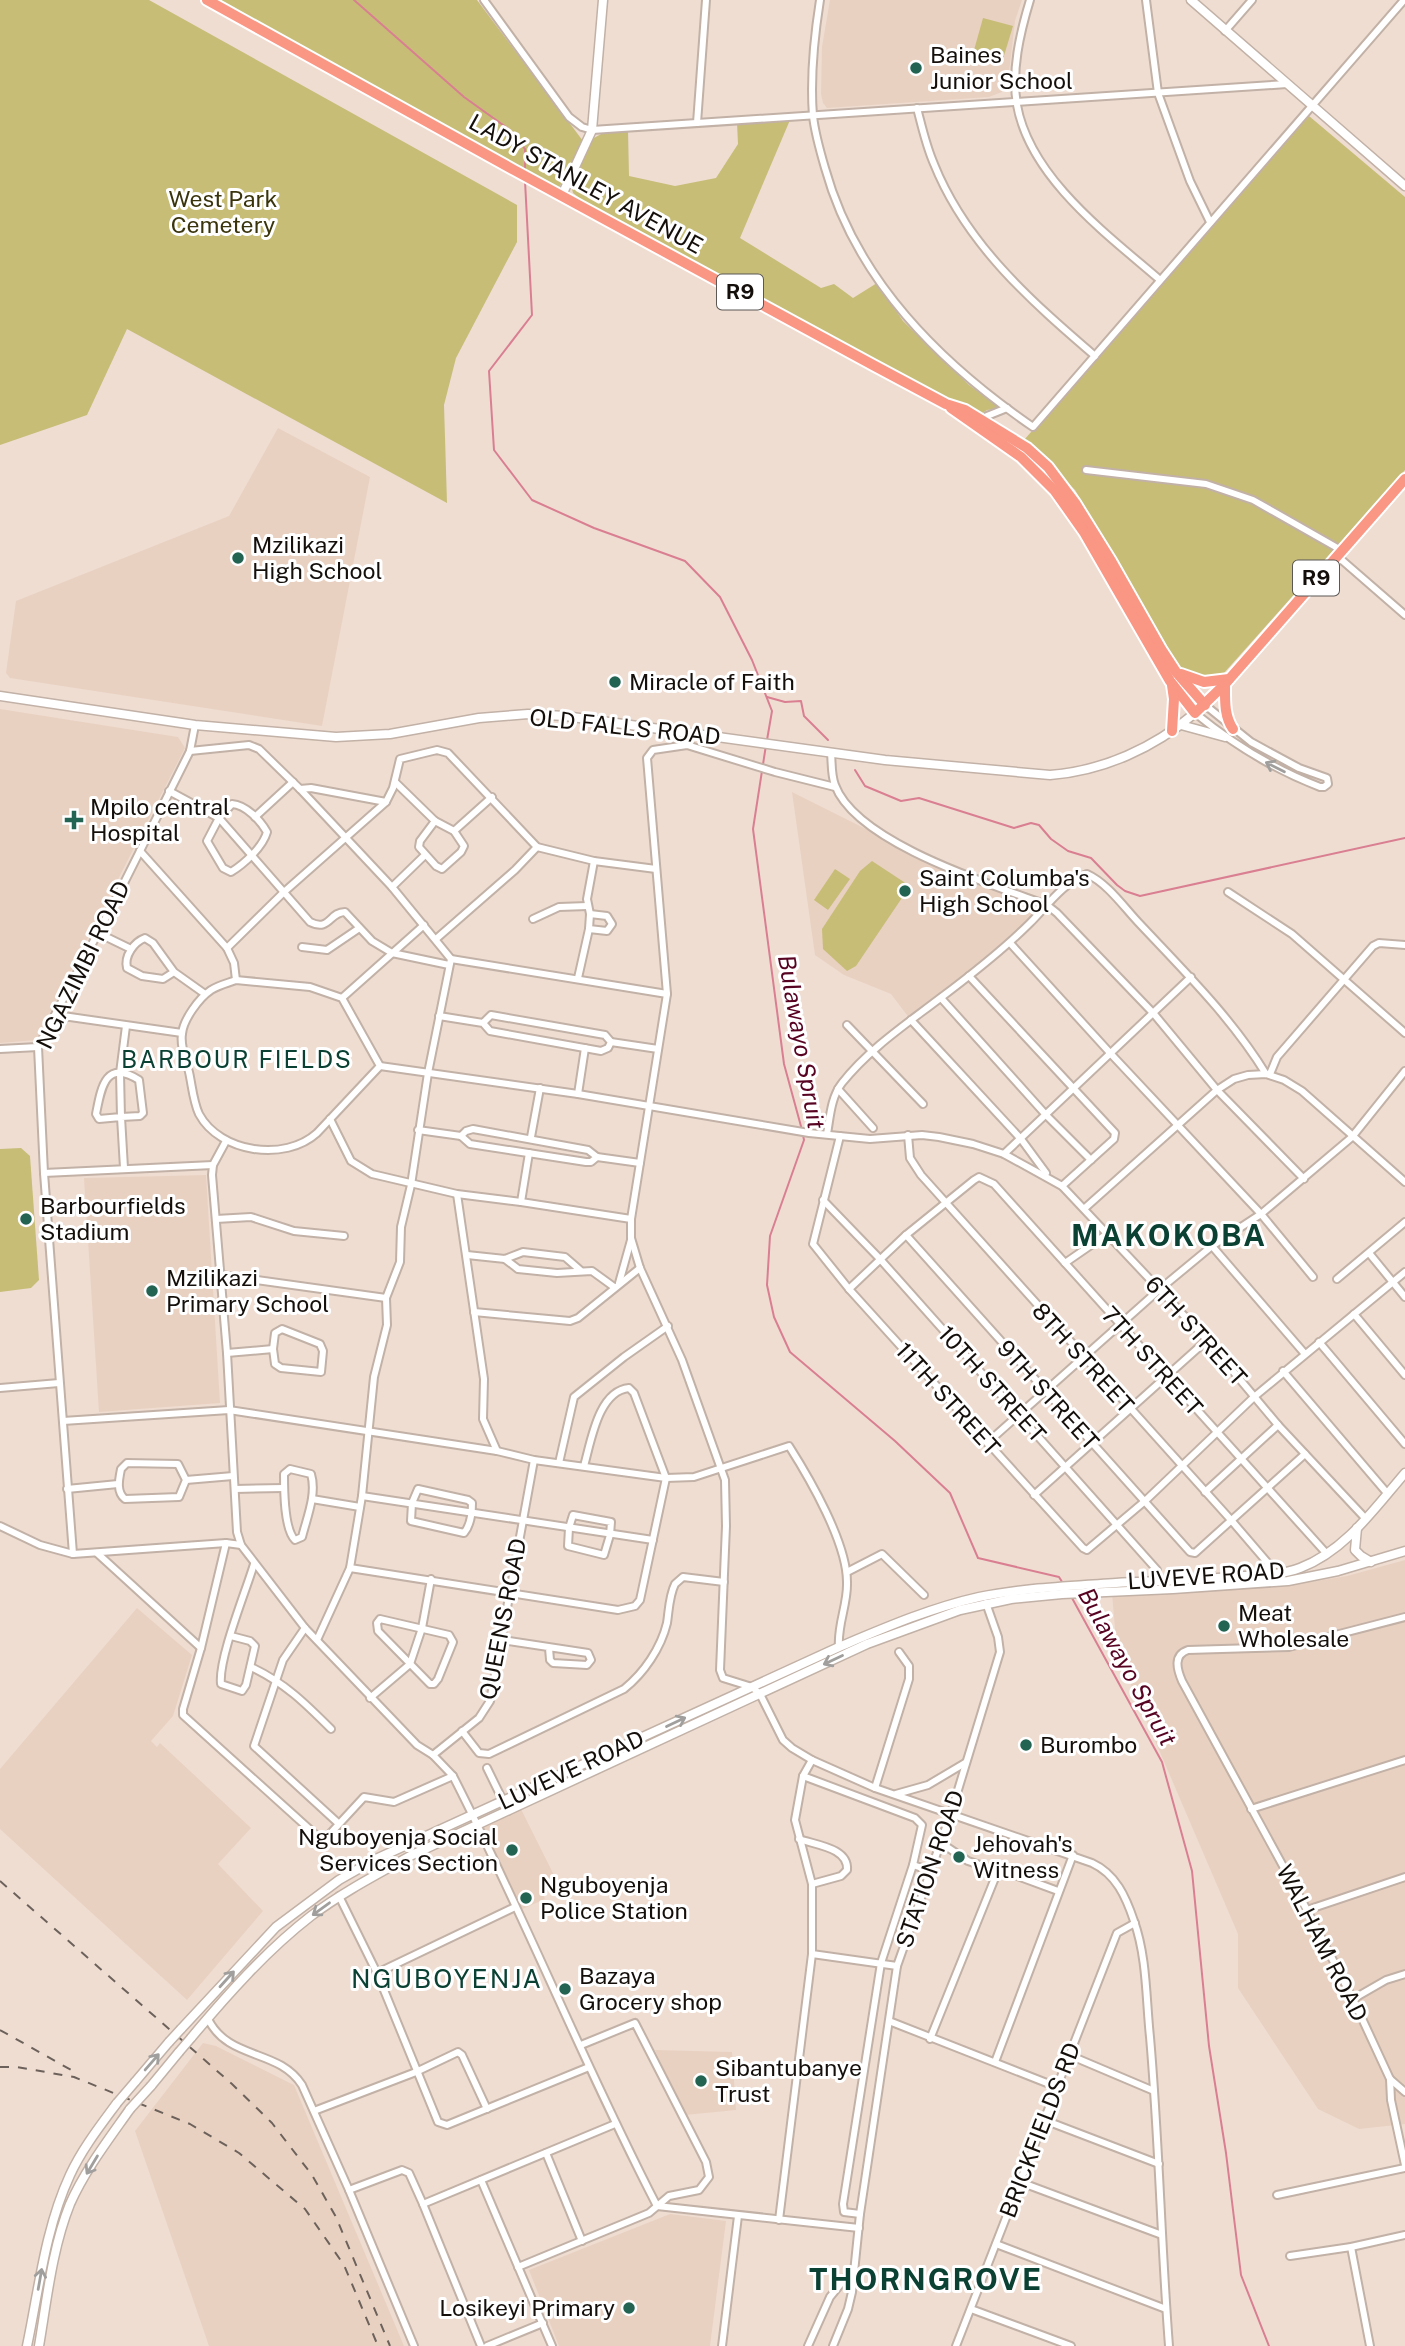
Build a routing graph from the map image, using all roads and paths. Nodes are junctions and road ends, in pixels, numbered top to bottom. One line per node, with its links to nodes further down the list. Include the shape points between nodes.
1 (207, 0): 21 (highway, LADY STANLEY AVENUE / R9)
2 (484, 0): 19 (street, via 569,117)
3 (603, 0): 19 (street)
4 (706, 0): 18 (street)
5 (820, 0): 17 (street)
6 (1030, 0): 14 (street, via 1016,66)
7 (1146, 0): 13 (street)
8 (1191, 0): 11 (street)
9 (1252, 0): 11 (street)
10 (1404, 0): 15 (street)
11 (1225, 31): 12 (street)
12 (1287, 84): 13 (street); 15 (street)
13 (1158, 93): 14 (street); 22 (street)
14 (1017, 103): 16 (street); 23 (street, via 1029,139 1055,180 1088,218)
15 (1312, 106): 20 (street); 22 (street)
16 (917, 108): 17 (street); 24 (street, via 934,165 985,251 1048,316)
17 (813, 117): 18 (street); 25 (street, via 831,189 873,276 942,354)
18 (697, 123): 19 (street)
19 (592, 130): 21 (street)
20 (1405, 186)
21 (562, 195): 26 (highway, LADY STANLEY AVENUE / R9, via 946,404 965,410)
22 (1210, 222): 23 (street)
23 (1160, 280): 24 (street)
24 (1095, 356): 25 (street, via 1033,427)
25 (1007, 408): 26 (street, via 987,416)
26 (981, 424): 31 (highway, LADY STANLEY AVENUE / R9, via 1027,448 1064,487 1105,550)
27 (1086, 470): 29 (street, via 1206,484 1253,500)
28 (1405, 479): 29 (highway, R9)
29 (1339, 553): 30 (street); 32 (highway, R9)
30 (1405, 615)
31 (1173, 676): 32 (highway); 34 (highway, LADY STANLEY AVENUE / R9); 35 (highway, LADY STANLEY AVENUE / R9); 37 (highway)
32 (1227, 681): 34 (highway, R9); 38 (highway)
33 (0, 696): 36 (street, OLD FALLS ROAD)
34 (1205, 705): 35 (highway, R9); 38 (street)
35 (1195, 713): 37 (street, OLD FALLS ROAD); 38 (street)
36 (195, 725): 39 (street, NGAZIMBI ROAD); 40 (street, OLD FALLS ROAD, via 336,737 390,734 480,718 547,715)
37 (1177, 728): 38 (street); 40 (street, OLD FALLS ROAD, via 1105,765 1050,775)
38 (1229, 733): 38 (street, one-way to 38, via 1327,778 1328,784 1320,787 1294,777 1245,751)
39 (190, 751): 41 (street, via 253,746); 45 (street, NGAZIMBI ROAD)
40 (831, 753): 43 (street)
41 (293, 782): 44 (street); 48 (street)
42 (395, 782): 46 (street, via 400,759 441,750); 47 (street); 50 (street)
43 (835, 787): 58 (street, via 687,745 650,752 647,763); 62 (street, via 858,816 902,845)
44 (300, 789): 47 (street); 52 (street)
45 (169, 791): 49 (street); 54 (street, NGAZIMBI ROAD)
46 (492, 797): 51 (street); 53 (street)
47 (386, 802): 52 (street)
48 (255, 817): 49 (street, via 235,803); 55 (street, via 267,834)
49 (219, 818): 55 (street); 55 (street, via 207,841 223,868 233,871)
50 (435, 821): 51 (street); 56 (street, via 419,844)
51 (454, 831): 56 (street, via 464,848 444,868)
52 (346, 838): 59 (street); 60 (street)
53 (537, 847): 57 (street); 69 (street)
54 (140, 850): 68 (street, NGAZIMBI ROAD); 73 (street)
55 (251, 855): 60 (street)
56 (425, 855): 59 (street)
57 (594, 861): 58 (street); 63 (street)
58 (656, 869): 83 (street)
59 (392, 887): 65 (street)
60 (284, 892): 66 (street, via 315,924 325,925 341,911); 73 (street)
61 (1228, 892): 82 (street, via 1292,934)
62 (1048, 905): 70 (street); 79 (street, via 1073,881 1090,875); 87 (street)
63 (589, 910): 64 (street, via 559,907); 67 (street); 67 (street, via 607,916 612,924 607,931)
64 (533, 919)
65 (424, 925): 69 (street); 75 (street)
66 (358, 929): 72 (street, via 327,950); 75 (street)
67 (589, 929): 80 (street)
68 (98, 933): 74 (street); 88 (street, NGAZIMBI ROAD)
69 (436, 939): 76 (street)
70 (1010, 943): 78 (street); 102 (street)
71 (1405, 945): 82 (street, via 1373,946)
72 (302, 947)
73 (227, 948): 81 (street)
74 (131, 949): 77 (street, via 141,939 148,939); 77 (street, via 125,962 132,973 163,979)
75 (391, 953): 76 (street); 85 (street)
76 (450, 962): 80 (street); 89 (street)
77 (174, 972): 84 (street)
78 (970, 976): 86 (street); 110 (street)
79 (1191, 977): 87 (street); 107 (street)
80 (578, 978): 83 (street)
81 (236, 980): 84 (street); 85 (street, via 310,987)
82 (1343, 980): 95 (street); 107 (street, via 1277,1057)
83 (667, 994): 100 (street)
84 (205, 995): 94 (street)
85 (342, 998): 103 (street)
86 (941, 998): 90 (street); 115 (street)
87 (1154, 1014): 102 (street); 111 (street)
88 (56, 1015): 93 (street); 97 (street, NGAZIMBI ROAD)
89 (439, 1016): 91 (street); 106 (street)
90 (911, 1020): 101 (street); 127 (street)
91 (483, 1023): 96 (street, via 491,1016 605,1035); 98 (street, via 490,1031)
92 (847, 1025): 101 (street)
93 (126, 1026): 94 (street); 105 (street)
94 (182, 1033): 128 (street, via 200,1114)
95 (1405, 1033)
96 (611, 1042): 98 (street, via 605,1050); 100 (street)
97 (38, 1046): 99 (street); 136 (street, NGAZIMBI ROAD)
98 (585, 1048): 112 (street)
99 (0, 1049)
100 (657, 1049): 114 (street)
101 (873, 1051): 109 (street); 113 (street)
102 (1111, 1054): 110 (street); 118 (street)
103 (380, 1066): 106 (street, 6TH STREET); 117 (street)
104 (1405, 1071): 125 (street)
105 (120, 1073): 116 (street); 116 (street, via 139,1080 144,1111 140,1116); 116 (street, via 104,1080 96,1116)
106 (428, 1073): 108 (street, 6TH STREET); 120 (street)
107 (1268, 1074): 111 (street, via 1241,1076); 125 (street, via 1298,1088)
108 (540, 1088): 112 (street, 6TH STREET); 126 (street)
109 (838, 1089): 119 (street); 121 (street)
110 (1074, 1090): 115 (street); 132 (street, via 1115,1133)
111 (1217, 1090): 118 (street); 138 (street)
112 (578, 1094): 114 (street, 6TH STREET)
113 (923, 1104)
114 (648, 1106): 121 (street, 6TH STREET); 133 (street)
115 (1046, 1115): 127 (street); 132 (street)
116 (121, 1118): 135 (street)
117 (330, 1119): 128 (street, via 310,1140 290,1149 275,1151); 140 (street, via 357,1167)
118 (1178, 1125): 146 (street); 147 (street)
119 (873, 1128)
120 (418, 1130): 123 (street); 140 (street)
121 (827, 1134): 124 (street, 6TH STREET)
122 (908, 1135): 124 (street, 6TH STREET); 130 (street, 6TH STREET, via 955,1139); 145 (street, 8TH STREET, via 913,1164)
123 (461, 1136): 126 (street, via 474,1129); 129 (street, via 470,1144)
124 (840, 1136): 143 (street)
125 (1352, 1137): 138 (street); 139 (street)
126 (531, 1138): 131 (street, via 588,1150)
127 (1021, 1139): 130 (street); 137 (street)
128 (226, 1141): 134 (street)
129 (529, 1153): 131 (street, via 586,1162); 144 (street)
130 (1004, 1154): 137 (street, 6TH STREET)
131 (597, 1157): 133 (street)
132 (1090, 1160): 141 (street)
133 (640, 1163): 149 (street)
134 (213, 1165): 135 (street); 148 (street)
135 (124, 1168): 136 (street)
136 (44, 1173): 186 (street, NGAZIMBI ROAD)
137 (1048, 1176): 141 (street, 6TH STREET)
138 (1304, 1179): 147 (street)
139 (1405, 1182)
140 (411, 1185): 142 (street); 172 (street, via 401,1227 399,1267)
141 (1062, 1185): 146 (street, 6TH STREET)
142 (457, 1194): 144 (street); 157 (street)
143 (823, 1200): 159 (street, 10TH STREET); 169 (street, 11TH STREET, via 813,1244)
144 (521, 1202): 149 (street)
145 (944, 1203): 152 (street); 160 (street, 7TH STREET, via 979,1177 994,1184); 182 (street, 8TH STREET)
146 (1084, 1208): 151 (street, 6TH STREET)
147 (1261, 1214): 155 (street); 165 (street)
148 (216, 1219): 153 (street, via 251,1217 294,1231); 164 (street)
149 (631, 1219): 154 (street)
150 (1405, 1222): 156 (street)
151 (1107, 1234): 160 (street); 170 (street, 6TH STREET)
152 (906, 1235): 159 (street); 188 (street, 9TH STREET)
153 (344, 1236)
154 (631, 1238): 161 (street); 168 (street)
155 (1212, 1246): 170 (street); 181 (street)
156 (1369, 1253): 166 (street); 167 (street)
157 (467, 1255): 158 (street); 173 (street)
158 (505, 1259): 162 (street, via 518,1269); 162 (street, via 523,1252 565,1257)
159 (880, 1259): 169 (street); 192 (street, 10TH STREET)
160 (1065, 1263): 175 (street, 7TH STREET)
161 (640, 1268): 168 (street); 176 (street)
162 (580, 1270): 168 (street, via 595,1272)
163 (1405, 1272): 167 (street)
164 (221, 1275): 172 (street); 180 (street)
165 (1313, 1278)
166 (1337, 1279)
167 (1394, 1283): 171 (street); 174 (street)
168 (617, 1285): 173 (street, via 570,1321)
169 (849, 1289): 197 (street, 11TH STREET)
170 (1160, 1289): 175 (street); 177 (street, 6TH STREET)
171 (1405, 1297)
172 (386, 1298): 195 (street, via 387,1325 374,1377)
173 (474, 1312): 200 (street, via 484,1379 483,1419)
174 (1354, 1314): 178 (street); 184 (street)
175 (1120, 1324): 182 (street); 185 (street, 7TH STREET)
176 (667, 1326): 204 (street, via 574,1397); 208 (street)
177 (1208, 1340): 185 (street); 189 (street, 6TH STREET)
178 (1319, 1342): 181 (street); 199 (street)
179 (273, 1349): 179 (street, via 275,1364 281,1368 318,1373 323,1368 322,1346 304,1337 278,1330); 180 (street)
180 (227, 1353): 190 (street)
181 (1305, 1354): 183 (street)
182 (1083, 1358): 188 (street); 191 (street, 8TH STREET)
183 (1283, 1371): 189 (street); 219 (street)
184 (1405, 1375)
185 (1166, 1377): 191 (street); 196 (street, 7TH STREET)
186 (59, 1383): 187 (street); 193 (street, NGAZIMBI ROAD)
187 (0, 1388)
188 (1045, 1392): 192 (street); 198 (street, 9TH STREET)
189 (1254, 1396): 194 (street, 6TH STREET); 196 (street)
190 (229, 1410): 193 (street); 195 (street); 210 (street)
191 (1130, 1410): 198 (street); 205 (street, 8TH STREET)
192 (1019, 1415): 197 (street); 207 (street, 10TH STREET)
193 (63, 1420): 216 (street, NGAZIMBI ROAD)
194 (1278, 1425): 201 (street, 6TH STREET); 203 (street)
195 (369, 1431): 200 (street); 221 (street)
196 (1216, 1432): 203 (street, 7TH STREET); 205 (street)
197 (987, 1443): 220 (street, 11TH STREET)
198 (1092, 1444): 207 (street); 223 (street, 9TH STREET)
199 (1405, 1444)
200 (497, 1451): 202 (street)
201 (1305, 1454): 214 (street); 227 (street, 6TH STREET)
202 (534, 1460): 204 (street); 228 (street, QUEENS ROAD)
203 (1241, 1460): 214 (street, 7TH STREET); 218 (street)
204 (559, 1463): 206 (street)
205 (1181, 1465): 218 (street, 8TH STREET); 223 (street)
206 (584, 1466): 211 (street); 211 (street, via 603,1406 629,1388)
207 (1066, 1466): 220 (street); 231 (street, 10TH STREET)
208 (722, 1468): 211 (street); 246 (street, via 789,1446 824,1506); 249 (street, via 727,1510)
209 (1405, 1473): 219 (street, LUVEVE ROAD)
210 (233, 1476): 212 (street); 217 (street)
211 (666, 1478): 235 (street)
212 (186, 1480): 213 (street, via 176,1498 125,1500); 213 (street, via 178,1464 127,1463)
213 (118, 1485): 216 (street)
214 (1266, 1487): 229 (street); 240 (street, 7TH STREET)
215 (284, 1488): 217 (street); 222 (street, via 284,1474 290,1468 311,1474); 222 (street, via 289,1530 295,1540 302,1537)
216 (67, 1489): 241 (street, NGAZIMBI ROAD)
217 (235, 1489): 237 (street)
218 (1205, 1492): 229 (street, 8TH STREET)
219 (1387, 1493): 227 (street, LUVEVE ROAD)
220 (1034, 1495): 231 (street, 11TH STREET, via 1087,1550)
221 (362, 1496): 224 (street); 225 (street)
222 (312, 1499): 225 (street)
223 (1145, 1501): 229 (street, 9TH STREET, via 1192,1553); 231 (street)
224 (412, 1503): 226 (street); 226 (street, via 418,1489 465,1497 472,1503); 226 (street, via 414,1523 464,1533)
225 (360, 1507): 244 (street)
226 (472, 1512): 228 (street)
227 (1365, 1518): 233 (street, LUVEVE ROAD)
228 (522, 1520): 232 (street); 250 (street, QUEENS ROAD)
229 (1231, 1520): 247 (street, 8TH STREET, via 1267,1562)
230 (0, 1526): 241 (street)
231 (1118, 1526): 245 (street, 10TH STREET)
232 (569, 1528): 234 (street); 234 (street, via 573,1515 608,1520); 234 (street, via 570,1548 604,1555)
233 (1357, 1528): 240 (street, LUVEVE ROAD); 242 (street, via 1355,1550)
234 (610, 1535): 235 (street)
235 (653, 1540): 250 (street, via 635,1606 618,1610)
236 (226, 1544): 237 (street); 239 (street); 260 (street)
237 (241, 1545): 243 (street)
238 (1405, 1552): 242 (street, LUVEVE ROAD)
239 (97, 1553): 241 (street); 260 (street)
240 (1326, 1553): 247 (street, LUVEVE ROAD, via 1298,1569)
241 (73, 1554)
242 (1371, 1562): 252 (street, LUVEVE ROAD, via 1288,1581)
243 (254, 1564): 254 (street); 256 (street)
244 (350, 1568): 248 (street); 257 (street)
245 (1157, 1570)
246 (847, 1572): 251 (street, via 882,1554); 259 (street)
247 (1271, 1574): 259 (street, LUVEVE ROAD, via 995,1594 898,1622)
248 (431, 1579): 250 (street); 255 (street)
249 (724, 1582): 266 (street, via 720,1670 723,1678); 270 (street, via 683,1577 675,1584 659,1645 624,1689 489,1754 479,1753)
250 (510, 1592): 258 (street, QUEENS ROAD)
251 (924, 1595)
252 (986, 1603): 267 (street, LUVEVE ROAD, one-way to 267, via 867,1644); 274 (street, STATION ROAD, via 1000,1653)
253 (1405, 1617): 281 (street, WALHAM ROAD, via 1289,1647 1188,1650 1180,1655 1178,1673)
254 (305, 1628): 257 (street); 265 (street)
255 (422, 1628): 263 (street); 263 (street, via 380,1619 377,1623 378,1631); 263 (street, via 449,1635 453,1642 434,1684)
256 (231, 1636): 264 (street, via 254,1644); 264 (street, via 221,1684 242,1690)
257 (317, 1640): 268 (street)
258 (502, 1640): 261 (street); 270 (street, QUEENS ROAD, via 490,1701 479,1718)
259 (839, 1647): 266 (street, LUVEVE ROAD)
260 (201, 1648): 285 (street, via 183,1715 317,1836 328,1836)
261 (550, 1648): 261 (street, via 588,1654 591,1660 587,1665 554,1663)
262 (899, 1652): 278 (street, via 909,1666 909,1679)
263 (410, 1664): 268 (street)
264 (251, 1667): 265 (street)
265 (275, 1678): 269 (street); 285 (street, via 254,1746)
266 (752, 1686): 267 (street); 280 (street, LUVEVE ROAD, one-way to 266)
267 (760, 1694): 272 (street, via 783,1740); 282 (street, LUVEVE ROAD)
268 (370, 1698): 271 (street)
269 (331, 1729)
270 (461, 1731): 271 (street, QUEENS ROAD)
271 (433, 1755): 276 (street)
272 (812, 1760): 277 (street); 278 (street)
273 (1405, 1760): 281 (street)
274 (965, 1763): 279 (street, via 928,1785); 283 (street, STATION ROAD)
275 (486, 1768): 280 (street)
276 (453, 1776): 284 (street); 285 (street, via 394,1802 364,1797)
277 (803, 1776): 287 (street, via 795,1819); 290 (street, via 918,1820 922,1828)
278 (875, 1788): 279 (street)
279 (894, 1794): 283 (street)
280 (503, 1801): 282 (street); 284 (street, LUVEVE ROAD)
281 (1251, 1809): 298 (street, WALHAM ROAD)
282 (508, 1811): 286 (street, LUVEVE ROAD)
283 (951, 1814): 288 (street, STATION ROAD); 289 (street)
284 (473, 1815): 286 (street); 346 (street, LUVEVE ROAD, one-way to 284, bridge, via 44,2256 62,2195 71,2173 117,2103 263,1939 300,1908 376,1859)
285 (338, 1823)
286 (477, 1825): 296 (street, LUVEVE ROAD); 297 (street)
287 (799, 1839): 294 (street); 294 (street, via 840,1853 847,1862 841,1876)
288 (941, 1843): 291 (street, STATION ROAD); 293 (street)
289 (1073, 1855): 295 (street); 299 (street, via 1110,1874)
290 (913, 1865): 291 (street); 301 (street)
291 (931, 1871): 302 (street, STATION ROAD)
292 (1405, 1877): 298 (street)
293 (994, 1878): 295 (street, via 1004,1871); 308 (street)
294 (812, 1884): 300 (street)
295 (1058, 1891): 311 (street)
296 (339, 1896): 303 (street); 306 (street, LUVEVE ROAD, one-way to 306, via 275,1947)
297 (515, 1907): 303 (street); 309 (street)
298 (1307, 1910): 305 (street, WALHAM ROAD)
299 (1135, 1923): 310 (street, BRICKFIELDS RD, via 1117,1933); 316 (street)
300 (812, 1954): 301 (street); 333 (street)
301 (881, 1963): 302 (street); 331 (street, via 843,2204 844,2212)
302 (897, 1966): 307 (street, STATION ROAD)
303 (377, 1973): 313 (street)
304 (1405, 1974): 305 (street)
305 (1353, 1999): 314 (street, WALHAM ROAD)
306 (208, 2019): 319 (street, via 219,2036 235,2047 285,2067 302,2085); 347 (street, LUVEVE ROAD, one-way to 347, bridge, via 130,2109 70,2205)
307 (889, 2021): 308 (street); 331 (street, STATION ROAD)
308 (930, 2039): 311 (street)
309 (581, 2045): 312 (street); 330 (street, via 635,2023 706,2162 709,2177 703,2187 669,2196)
310 (1069, 2055): 315 (street, BRICKFIELDS RD); 316 (street)
311 (995, 2062): 315 (street)
312 (589, 2067): 318 (street); 321 (street)
313 (416, 2072): 318 (street, via 441,2124); 318 (street, via 460,2053); 319 (street)
314 (1390, 2079): 317 (street); 324 (street)
315 (1057, 2087): 320 (street, BRICKFIELDS RD)
316 (1154, 2091): 323 (street)
317 (1405, 2092)
318 (487, 2109)
319 (314, 2111): 327 (street)
320 (1044, 2120): 323 (street); 326 (street, BRICKFIELDS RD)
321 (615, 2124): 322 (street); 330 (street)
322 (546, 2153): 325 (street); 337 (street)
323 (1159, 2164): 335 (street)
324 (1405, 2167): 328 (street)
325 (481, 2180): 329 (street); 341 (street)
326 (1020, 2182): 335 (street); 338 (street, BRICKFIELDS RD)
327 (349, 2190): 329 (street, via 402,2170 409,2173); 348 (street)
328 (1277, 2195)
329 (423, 2204): 349 (street)
330 (657, 2206): 332 (street); 337 (street)
331 (860, 2214): 334 (street, STATION ROAD)
332 (738, 2216): 333 (street); 352 (street)
333 (779, 2220): 334 (street)
334 (859, 2228): 342 (street, STATION ROAD)
335 (1162, 2235): 344 (street)
336 (1405, 2235): 339 (street)
337 (582, 2241): 341 (street)
338 (996, 2244): 343 (street, BRICKFIELDS RD); 344 (street)
339 (1351, 2247): 340 (street); 358 (street)
340 (1290, 2256)
341 (518, 2267): 345 (street)
342 (854, 2268): 353 (street, via 830,2297); 354 (street, STATION ROAD, via 848,2309)
343 (971, 2309): 355 (street, BRICKFIELDS RD); 356 (street)
344 (1166, 2309): 357 (street)
345 (543, 2323): 350 (street); 351 (street)
346 (27, 2346)
347 (39, 2346)
348 (414, 2346)
349 (481, 2346)
350 (487, 2346)
351 (552, 2346)
352 (722, 2346)
353 (808, 2346)
354 (834, 2346)
355 (956, 2346)
356 (1071, 2346)
357 (1169, 2346)
358 (1370, 2346)

